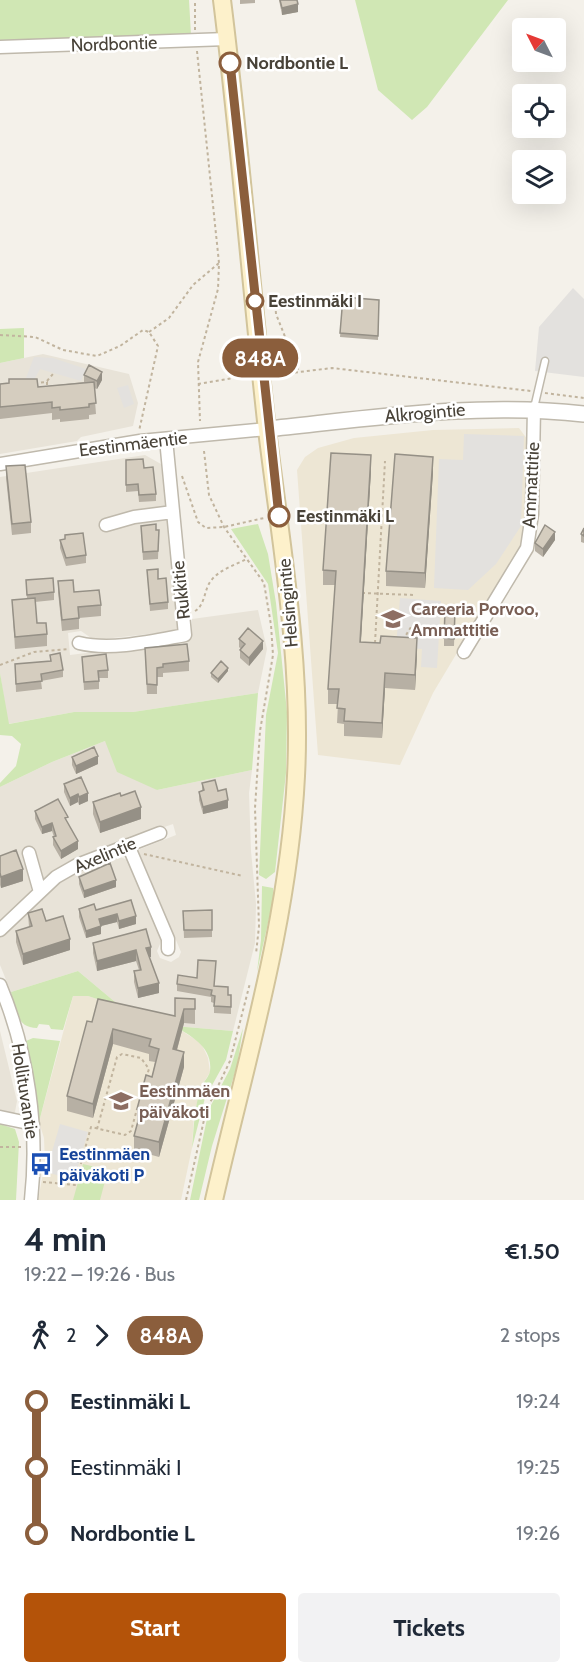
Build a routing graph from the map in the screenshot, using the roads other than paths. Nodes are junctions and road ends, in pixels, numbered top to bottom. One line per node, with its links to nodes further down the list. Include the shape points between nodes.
1 (222, 0): 2 (main road, Helsingintie)
2 (227, 39): 3 (street, Nordbontie); 7 (main road, Helsingintie)
3 (0, 47)
4 (545, 360): 5 (lane)
5 (534, 408): 6 (street, Alkrogintie); 7 (street, Alkrogintie, via 438,410); 13 (street, Ammattitie, via 532,514 527,548)
6 (584, 414)
7 (267, 429): 8 (street, Eestinmäentie); 24 (main road, Helsingintie, via 291,613 296,741 294,808 266,979)
8 (166, 439): 9 (street, Eestinmäentie); 10 (street, Rukkitie)
9 (0, 464)
10 (173, 512): 11 (street); 12 (street, Rukkitie, via 185,634 143,642 91,646)
11 (106, 525)
12 (79, 643)
13 (464, 652)
14 (160, 833): 15 (street, Axelintie)
15 (130, 851): 17 (street, Axelintie, via 77,865); 19 (street, via 168,939)
16 (29, 853): 17 (street)
17 (40, 891): 18 (street, Axelintie)
18 (0, 930)
19 (168, 949)
20 (0, 986): 22 (street, Hollituvantie, via 20,1046)
21 (0, 1117): 22 (street)
22 (33, 1124): 23 (street, Hollituvantie)
23 (31, 1200)
24 (214, 1200)

